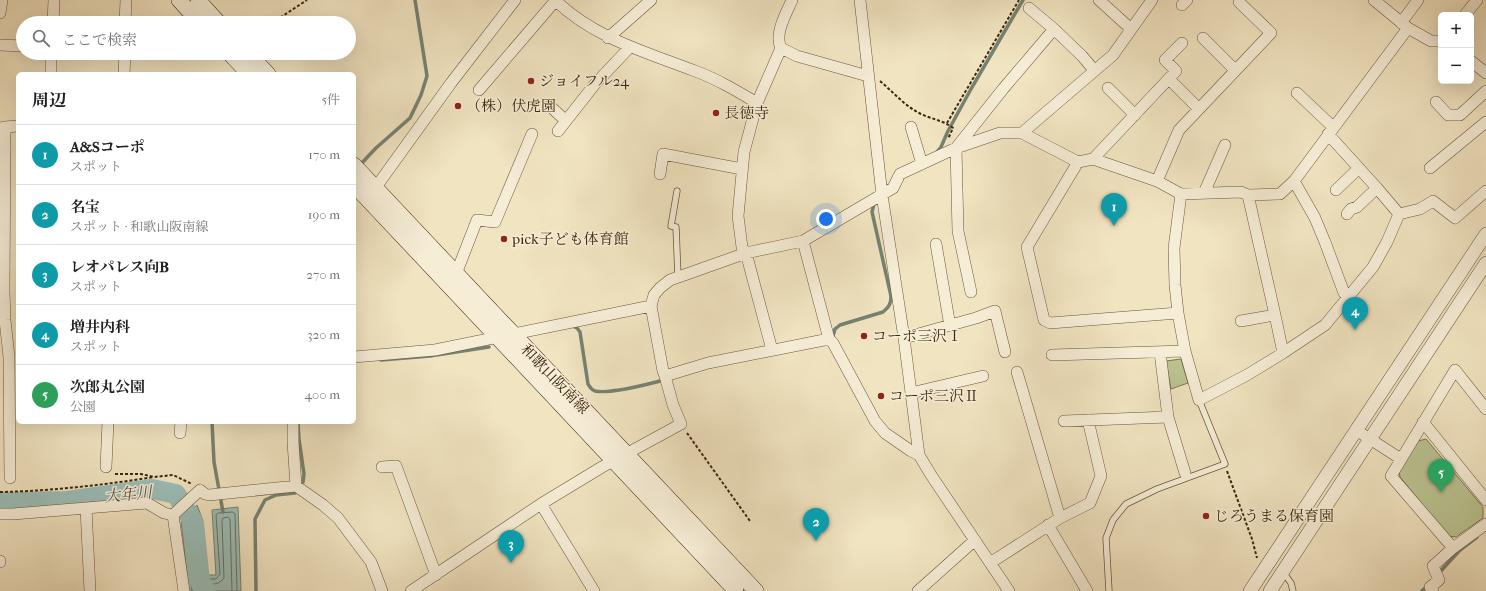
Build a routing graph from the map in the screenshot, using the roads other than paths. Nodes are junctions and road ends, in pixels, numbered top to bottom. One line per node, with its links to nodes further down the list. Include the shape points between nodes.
1 (2, 0): 19 (street)
2 (54, 0): 20 (street)
3 (126, 0): 21 (street)
4 (178, 0): 22 (main road)
5 (198, 0): 23 (main road)
6 (515, 0): 78 (street)
7 (556, 0): 27 (street); 48 (street)
8 (651, 0): 27 (street)
9 (792, 0): 34 (street, via 778,42)
10 (860, 0): 45 (street)
11 (1099, 0): 26 (street)
12 (1152, 0): 26 (street)
13 (1374, 0): 24 (street)
14 (1418, 0): 24 (street)
15 (1477, 0): 18 (street)
16 (1239, 2): 40 (street, via 1271,33)
17 (1029, 8): 25 (street)
18 (1467, 12)
19 (0, 13)
20 (53, 16)
21 (125, 16)
22 (193, 16)
23 (213, 16)
24 (1404, 26): 29 (street, via 1431,41); 62 (street)
25 (1054, 29): 39 (street); 66 (street)
26 (1132, 29): 39 (street, via 1113,55)
27 (608, 38): 33 (street)
28 (1203, 38): 40 (street)
29 (1438, 41)
30 (1182, 43): 46 (street, via 1165,60 1176,71)
31 (0, 45): 32 (street)
32 (16, 46)
33 (630, 47): 52 (street, via 696,71); 56 (street, via 595,84)
34 (781, 48): 45 (street, via 797,56); 52 (street)
35 (52, 60): 41 (street)
36 (125, 60): 42 (street)
37 (246, 61): 43 (main road)
38 (1474, 63): 44 (street)
39 (1094, 70): 63 (street)
40 (1235, 70): 54 (street)
41 (51, 72)
42 (124, 72)
43 (265, 72)
44 (1486, 73)
45 (868, 76): 85 (street)
46 (1169, 79): 54 (street); 55 (street)
47 (1108, 88): 55 (street)
48 (479, 90)
49 (1486, 91): 51 (street, via 1460,115 1448,115)
50 (1297, 93): 62 (street)
51 (1436, 102)
52 (758, 103): 72 (street, via 744,152)
53 (552, 108): 56 (street)
54 (1198, 108): 75 (street, via 1179,130)
55 (1135, 115): 67 (street)
56 (566, 121): 61 (street)
57 (1486, 122): 71 (street)
58 (16, 126): 60 (street)
59 (911, 127): 69 (street)
60 (2, 128): 82 (street)
61 (558, 131)
62 (1330, 131): 70 (street); 76 (street)
63 (1022, 133): 66 (street, via 1000,133); 68 (street)
64 (532, 134): 95 (street, via 494,222 477,220)
65 (1226, 145): 83 (street)
66 (956, 148): 69 (street); 98 (street, via 958,231)
67 (1093, 159): 68 (street); 75 (street)
68 (1078, 162): 101 (street, via 1027,247 1044,320 1050,322)
69 (922, 164): 85 (street, via 900,174 894,188)
70 (1359, 168): 77 (street); 79 (street)
71 (1430, 168)
72 (742, 169): 74 (street, via 663,154); 93 (street, via 738,216 742,247)
73 (356, 170): 78 (main road, 和歌山阪南線)
74 (660, 174)
75 (1157, 181): 84 (street)
76 (1294, 181): 86 (street, via 1280,194); 99 (street, via 1315,218)
77 (1377, 188): 87 (street); 88 (street)
78 (365, 189): 95 (main road, 和歌山阪南線); 106 (main road, 和歌山阪南線)
79 (1336, 190)
80 (677, 191): 96 (lane, via 671,226 676,226)
81 (1486, 192): 88 (street, via 1455,218 1433,201 1420,209)
82 (2, 193): 90 (street)
83 (1204, 193): 84 (street); 86 (street, via 1241,192)
84 (1181, 194): 101 (street, via 1174,248)
85 (882, 195): 91 (street); 107 (street)
86 (1248, 195): 102 (street)
87 (1347, 214)
88 (1399, 214): 113 (street, via 1374,267 1324,325)
89 (1485, 237): 128 (street)
90 (2, 240): 97 (street)
91 (803, 241): 93 (street); 108 (street)
92 (936, 244): 104 (street)
93 (746, 253): 96 (street); 109 (street)
94 (1486, 263): 129 (street)
95 (456, 274): 105 (main road, 和歌山阪南線)
96 (678, 277): 100 (street, via 660,288 654,295)
97 (2, 292): 136 (street, via 9,357)
98 (970, 292)
99 (1344, 293)
100 (651, 306): 105 (street); 118 (street)
101 (1178, 313): 110 (street)
102 (1275, 315): 103 (street); 113 (street)
103 (1241, 321)
104 (950, 326): 107 (street); 111 (street, via 995,311)
105 (512, 334): 106 (street); 131 (main road, 和歌山阪南線)
106 (497, 338): 115 (street, via 435,350); 131 (main road, 和歌山阪南線)
107 (904, 338): 119 (street)
108 (831, 341): 109 (street); 130 (street, via 875,421 885,433)
109 (772, 350): 118 (street, via 708,363)
110 (1185, 351): 112 (street); 120 (street)
111 (1005, 352)
112 (1160, 352): 114 (street); 122 (street)
113 (1283, 353): 120 (street)
114 (1052, 355)
115 (356, 358)
116 (1017, 372): 143 (street)
117 (983, 376): 119 (street)
118 (666, 378): 131 (street, via 681,424)
119 (911, 393): 130 (street)
120 (1199, 400): 161 (lane, via 1225,464 1126,504 1113,520 1106,538)
121 (1486, 408): 125 (street, via 1456,370)
122 (1168, 417): 123 (street); 135 (street)
123 (1088, 420): 124 (street); 143 (street, via 1101,476 1090,503)
124 (1064, 421)
125 (1423, 422): 132 (street); 138 (street)
126 (108, 424): 134 (street)
127 (294, 424): 137 (street, via 293,442)
128 (1356, 430): 129 (street); 162 (street)
129 (1370, 439): 132 (street); 149 (street)
130 (919, 455): 146 (street)
131 (620, 458): 139 (street); 156 (main road, 和歌山阪南線); 157 (main road, 和歌山阪南線)
132 (1401, 459): 147 (street, via 1391,476)
133 (382, 467): 150 (street, via 396,466)
134 (109, 469)
135 (1185, 473)
136 (10, 478)
137 (299, 488): 142 (street, via 201,493); 153 (street, via 338,518 371,562)
138 (1486, 500)
139 (541, 504): 150 (street); 155 (street)
140 (86, 508): 141 (street); 142 (street, via 147,503 164,513); 151 (street)
141 (0, 514)
142 (175, 514): 152 (street)
143 (1060, 518): 145 (street)
144 (1486, 524): 147 (street)
145 (1048, 526): 148 (street); 160 (street)
146 (975, 540): 148 (street); 158 (street)
147 (1453, 548): 165 (street, via 1432,566 1439,580 1430,587)
148 (990, 563): 159 (street)
149 (1283, 572): 163 (street); 164 (lane, via 1291,583)
150 (436, 575): 154 (street)
151 (90, 591)
152 (184, 591)
153 (382, 591)
154 (411, 591)
155 (594, 591)
156 (736, 591)
157 (756, 591)
158 (918, 591)
159 (1009, 591)
160 (1087, 591)
161 (1109, 591)
162 (1250, 591)
163 (1270, 591)
164 (1292, 591)
165 (1433, 591)

